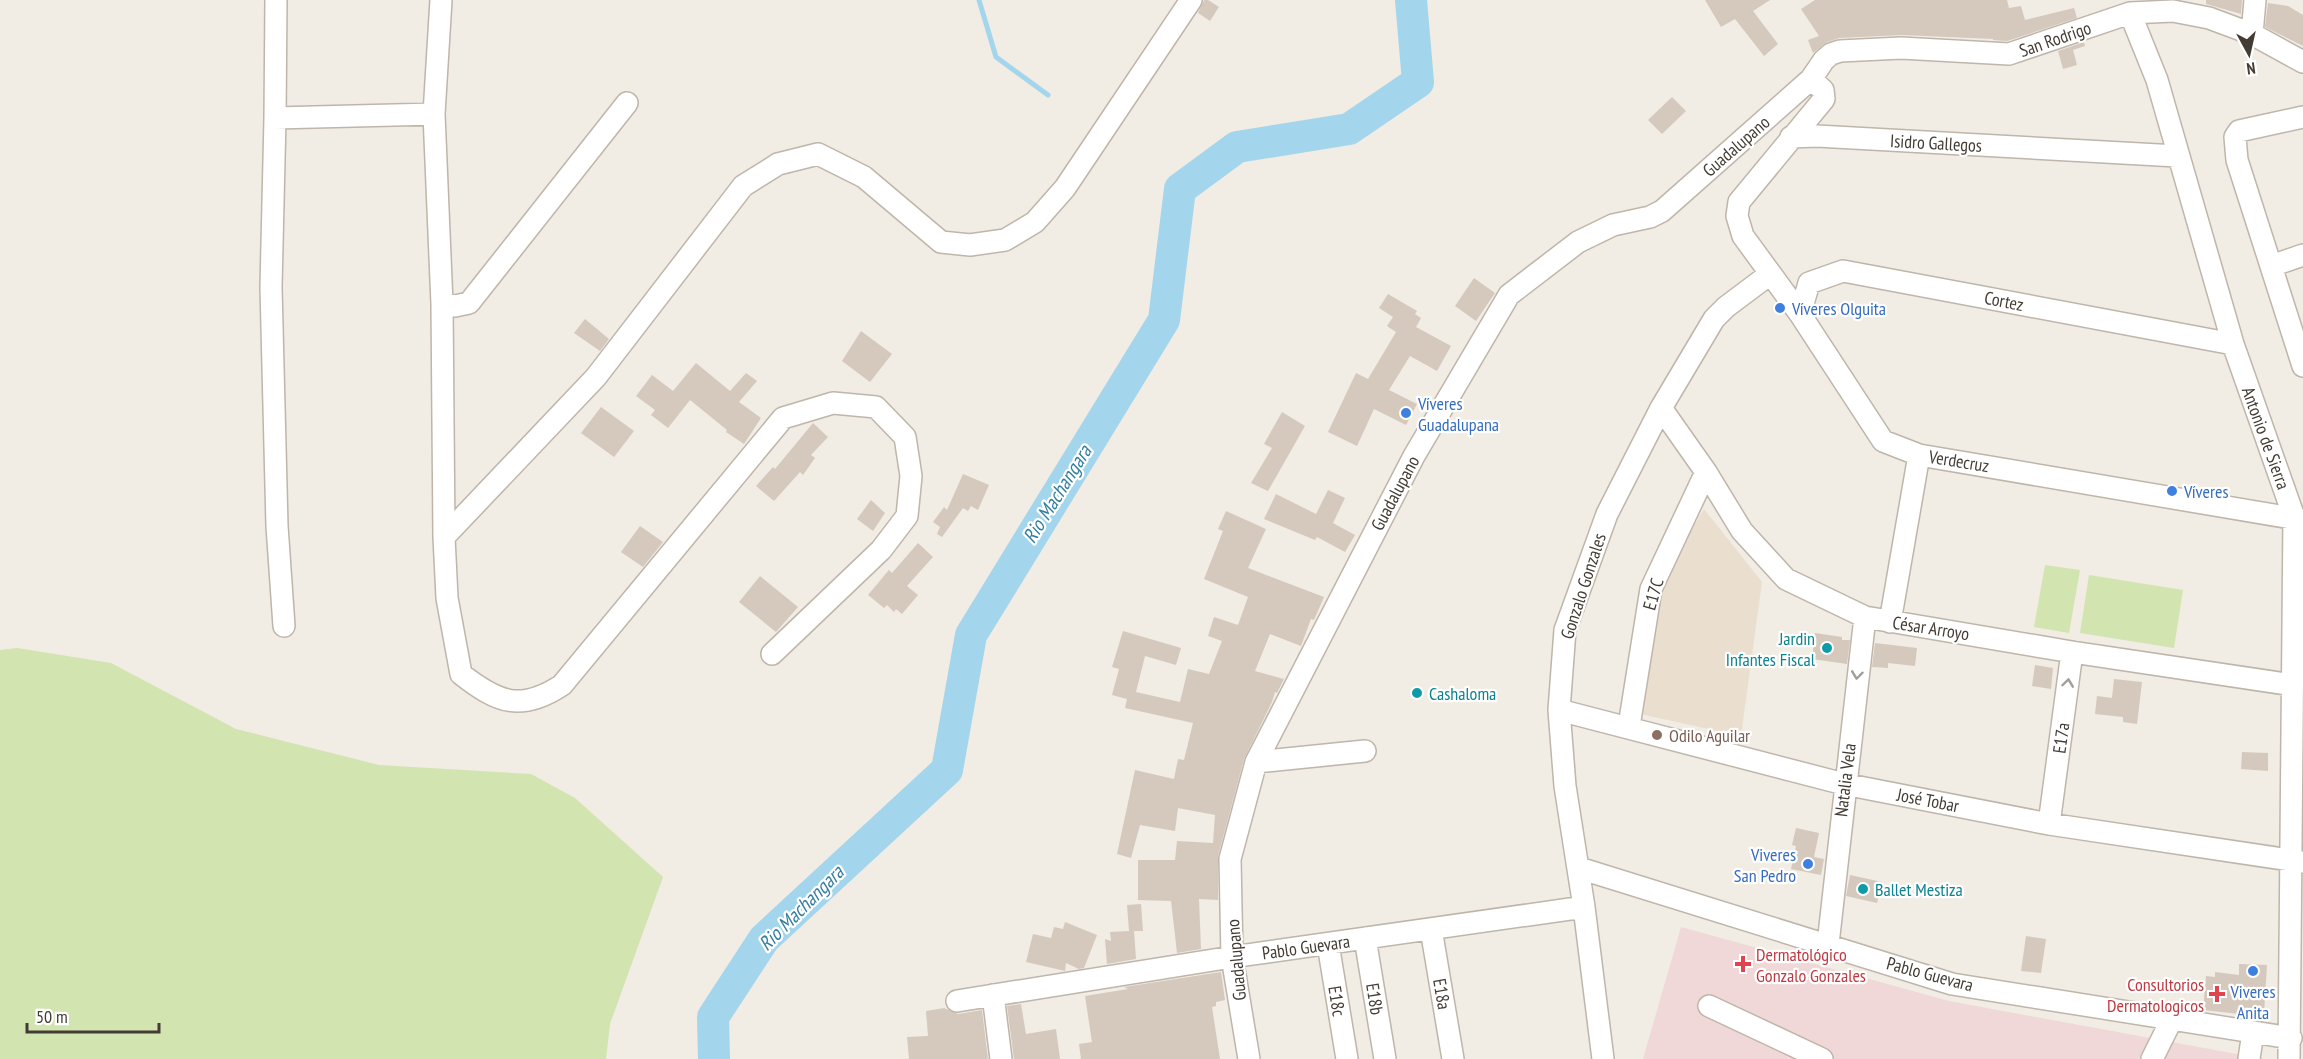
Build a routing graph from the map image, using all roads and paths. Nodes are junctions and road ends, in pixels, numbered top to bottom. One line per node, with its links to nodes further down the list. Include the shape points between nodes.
1 (276, 0): 11 (street)
2 (441, 0): 10 (street)
3 (1191, 0): 26 (street, via 1065,188 1035,222 1005,240 970,245 941,242 864,177 818,154 778,164 743,186 596,377)
4 (2255, 0): 6 (street)
5 (2130, 14): 6 (street, San Rodrigo, via 2173,11 2208,18); 8 (street, San Rodrigo, via 2009,54 1901,48 1839,51 1824,60); 14 (street, Antonio de Sierra, via 2157,80)
6 (2252, 34): 7 (street, San Rodrigo)
7 (2303, 62)
8 (1811, 79): 13 (street, via 1823,90 1824,99); 36 (street, Guadalupano, via 1662,211 1613,225 1578,242 1509,295 1414,456)
9 (627, 103): 18 (street, via 469,303)
10 (434, 114): 11 (street); 18 (street)
11 (275, 118): 29 (street, via 271,287 277,526)
12 (2303, 120): 16 (street, via 2239,131 2235,137 2236,160)
13 (1791, 137): 14 (street, Isidro Gallegos); 17 (street, Verdecruz, via 1739,202 1737,216 1743,236)
14 (2177, 156): 20 (street, Antonio de Sierra)
15 (2303, 255): 16 (street)
16 (2271, 266): 21 (street)
17 (1770, 274): 19 (street, Verdecruz); 22 (street, Gonzalo Gonzales, via 1714,319)
18 (442, 304): 26 (street)
19 (1800, 314): 20 (street, Cortez, via 1809,283 1843,271); 23 (street, Verdecruz, via 1883,441)
20 (2233, 344): 25 (street, Antonio de Sierra)
21 (2303, 366)
22 (1660, 408): 24 (street, César Arroyo); 33 (street, Gonzalo Gonzales, via 1607,514 1565,630)
23 (1918, 455): 25 (street, Verdecruz); 28 (street)
24 (1706, 472): 27 (street, César Arroyo, via 1743,531 1786,579); 34 (street, E17C, via 1651,589)
25 (2297, 506): 32 (street, Antonio de Sierra)
26 (444, 537): 31 (street, via 447,598 461,674 486,693 522,703 562,685 783,418 833,404 876,407 905,437 911,476 907,516 881,549)
27 (1864, 617): 28 (street, César Arroyo); 37 (street, Natalia Vela, one-way to 37)
28 (1890, 622): 30 (street, César Arroyo)
29 (284, 626)
30 (2072, 652): 32 (street, César Arroyo); 38 (street, E17a, one-way to 30)
31 (772, 654)
32 (2293, 685): 39 (street, Antonio de Sierra)
33 (1559, 710): 34 (street, José Tobar); 40 (street, Gonzalo Gonzales, via 1565,786)
34 (1629, 726): 37 (street, José Tobar)
35 (1365, 751): 36 (street)
36 (1256, 762): 46 (street, Guadalupano, via 1230,859)
37 (1844, 784): 38 (street, José Tobar); 45 (street, Natalia Vela)
38 (2049, 824): 39 (street, José Tobar)
39 (2297, 862): 52 (street, Antonio de Sierra)
40 (1579, 868): 41 (street, Gonzalo Gonzales); 45 (street, Pablo Guevara)
41 (1584, 907): 42 (street, Pablo Guevara); 59 (street, Gonzalo Gonzales)
42 (1431, 929): 43 (street, Pablo Guevara); 58 (street, E18a)
43 (1365, 938): 44 (street, Pablo Guevara); 57 (street, E18b)
44 (1328, 944): 46 (street, Pablo Guevara); 56 (street, E18c)
45 (1828, 944): 50 (street, Pablo Guevara, via 1952,984)
46 (1232, 957): 47 (street, Pablo Guevara); 55 (street, Guadalupano)
47 (993, 996): 48 (street, Pablo Guevara); 54 (street)
48 (957, 1001)
49 (1708, 1006): 53 (street)
50 (2172, 1019): 51 (street, Pablo Guevara); 61 (street)
51 (2253, 1032): 52 (street, Pablo Guevara); 62 (street)
52 (2290, 1049)
53 (1786, 1051): 60 (street)
54 (1001, 1059)
55 (1249, 1059)
56 (1347, 1059)
57 (1385, 1059)
58 (1453, 1059)
59 (1603, 1059)
60 (1822, 1059)
61 (2152, 1059)
62 (2249, 1059)

